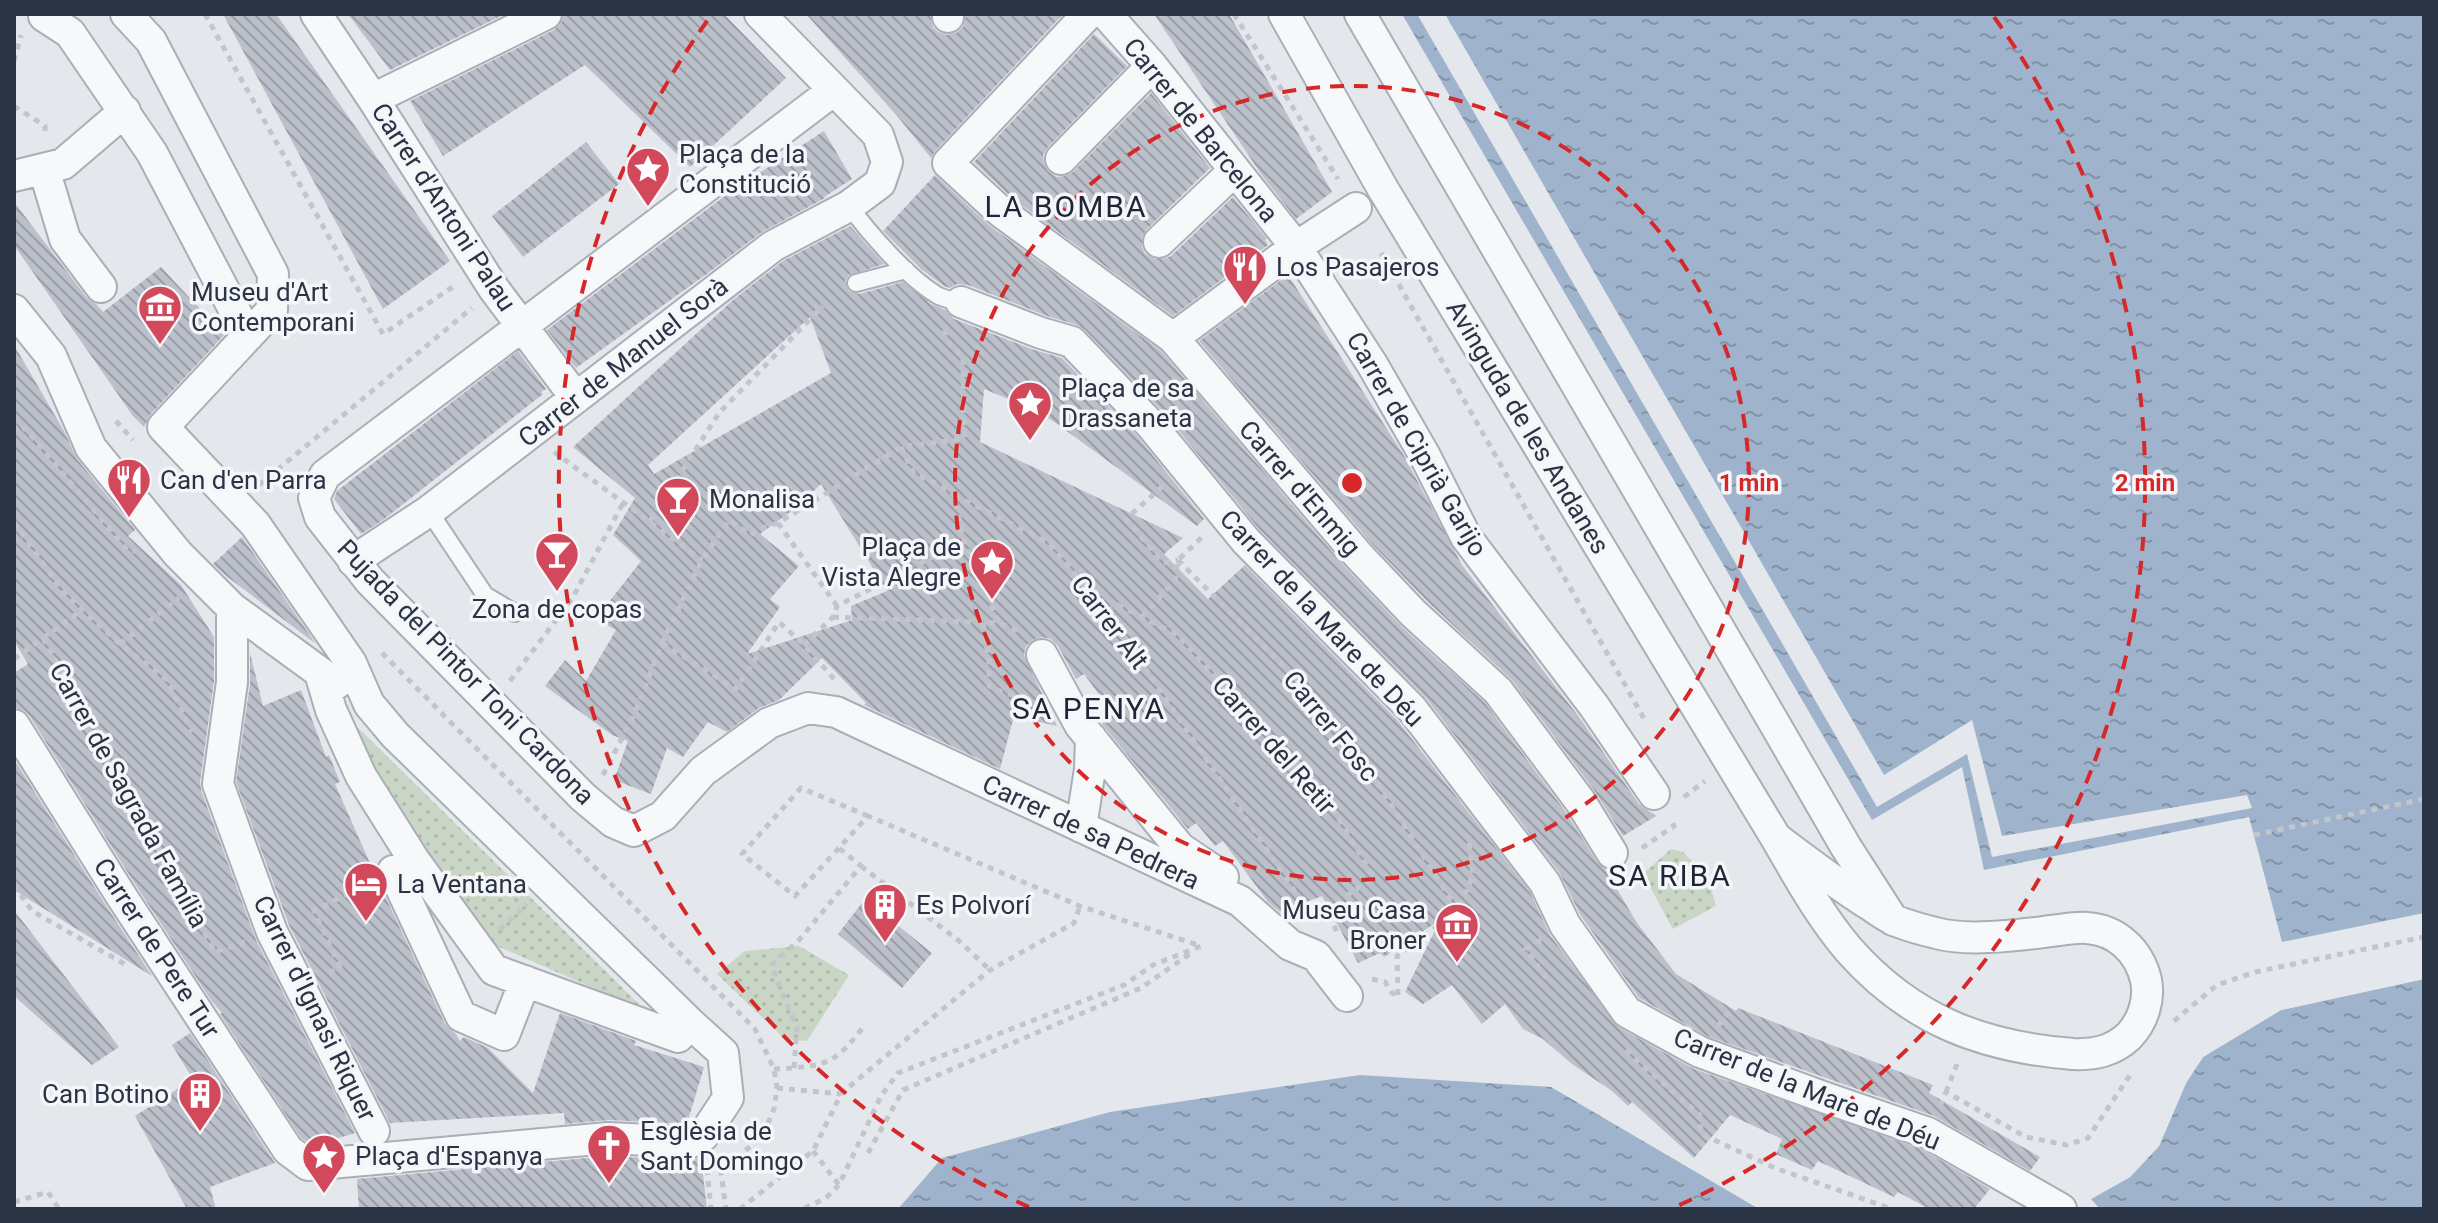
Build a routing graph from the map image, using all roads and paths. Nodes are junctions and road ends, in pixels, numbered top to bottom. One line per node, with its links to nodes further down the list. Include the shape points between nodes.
1 (126, 14): 33 (street, via 151,41 273,274 272,310)
2 (205, 14): 26 (path, via 383,334)
3 (316, 14): 14 (street, Carrer d'Antoni Palau)
4 (546, 14): 14 (street)
5 (1088, 14): 34 (street, Carrer d'Enmig, via 948,163 1001,212)
6 (1106, 14): 12 (street, Carrer de Barcelona)
7 (1234, 14): 22 (path)
8 (1284, 14): 75 (street, Avinguda de les Andanes, via 1383,189)
9 (1360, 14): 97 (street)
10 (763, 15): 13 (street)
11 (44, 16): 16 (street, via 70,33)
12 (1152, 66): 17 (street); 19 (street, Carrer de Barcelona)
13 (834, 90): 21 (street, Carrer de Manuel Sorà, via 878,135 887,162 880,183); 32 (street)
14 (373, 99): 26 (street, Carrer d'Antoni Palau)
15 (14, 106): 18 (path, via 45,126)
16 (125, 111): 18 (street, via 63,164); 33 (street)
17 (1061, 159)
18 (44, 169): 20 (street); 28 (street, via 65,239)
19 (1234, 171): 23 (street); 24 (street, Carrer de Barcelona)
20 (14, 176)
21 (849, 206): 25 (lane, Carrer de la Mare de Déu); 35 (street, Carrer de Manuel Sorà, via 773,246)
22 (1356, 208): 24 (street); 73 (path)
23 (1159, 242)
24 (1296, 247): 34 (street); 79 (street, Carrer de Ciprià Garijo, via 1372,364 1466,537)
25 (906, 270): 27 (lane); 29 (lane, Carrer de la Mare de Déu)
26 (488, 278): 32 (street, Carrer d'Antoni Palau); 40 (path)
27 (856, 283)
28 (101, 287)
29 (950, 299): 38 (path, via 947,341 963,358 964,439); 39 (street, Carrer de la Mare de Déu, via 1072,342)
30 (823, 306): 44 (path, via 719,413)
31 (14, 310): 52 (street, via 51,356 91,448 178,554)
32 (522, 327): 35 (street, Carrer d'Antoni Palau); 51 (street, Pujada del Pintor Toni Cardona, via 325,475 314,498 320,517)
33 (248, 336): 71 (street, via 163,427 255,524 351,663)
34 (1173, 338): 88 (street, Carrer d'Enmig, via 1359,556 1498,691)
35 (576, 398): 37 (street, Carrer de Manuel Sorà)
36 (14, 426): 48 (path, via 18,432 25,428)
37 (530, 433): 42 (path); 43 (street, Carrer de Manuel Sorà)
38 (901, 447): 41 (path, Carrer Alt, via 914,474); 46 (path)
39 (1184, 467): 50 (path, Carrer Fosc, via 1126,519 1163,563); 82 (street, Carrer de la Mare de Déu, via 1246,541 1412,709)
40 (251, 491)
41 (954, 495): 47 (path); 56 (path, Carrer Alt, via 1048,542)
42 (623, 503): 44 (path); 69 (path, via 572,599)
43 (429, 511): 51 (street, Carrer de Manuel Sorà); 57 (lane, via 485,595)
44 (650, 521): 49 (path)
45 (14, 522): 55 (path, via 63,592)
46 (778, 523): 49 (path, via 751,535 729,520); 53 (path)
47 (964, 541): 53 (path); 60 (path)
48 (128, 551)
49 (702, 560): 62 (path)
50 (1178, 560): 59 (path, via 1175,580); 96 (path, Carrer Fosc, via 1295,678 1361,757)
51 (353, 561): 78 (street, Pujada del Pintor Toni Cardona)
52 (194, 585): 54 (street); 63 (path)
53 (837, 606): 58 (path)
54 (232, 608): 67 (street); 76 (street, Carrer d'Ignasi Riquer, via 232,682)
55 (82, 610): 61 (path); 63 (path)
56 (1107, 611): 59 (path, Carrer del Retir, via 1118,605); 95 (path, Carrer Alt)
57 (515, 613)
58 (833, 617): 64 (path); 70 (path, via 983,623 989,686 1050,702)
59 (1142, 617): 98 (path, Carrer del Retir, via 1178,635 1329,803 1374,877 1326,910)
60 (999, 623)
61 (43, 638): 66 (path); 102 (path, Carrer de Sagrada Família)
62 (662, 643): 64 (path, via 736,689 779,622); 78 (path, via 635,713 603,775)
63 (120, 644): 76 (path, via 167,680)
64 (804, 645): 68 (path)
65 (1042, 655): 70 (street)
66 (14, 659)
67 (320, 673): 71 (street); 105 (street, via 361,776 414,860 494,970)
68 (834, 680)
69 (506, 687)
70 (1064, 695): 74 (street)
71 (369, 704): 72 (street, Carrer de Pere Tur, via 723,1053 728,1098 703,1136 691,1142 608,1138 308,1165 288,1150)
72 (14, 725)
73 (1649, 726)
74 (1091, 738): 83 (street); 92 (street, via 1180,848 1228,880)
75 (1732, 764): 77 (path); 86 (street, Avinguda de les Andanes)
76 (218, 784): 106 (street, Carrer d'Ignasi Riquer, via 272,932)
77 (1687, 795): 79 (path); 79 (path)
78 (583, 797): 84 (street, Pujada del Pintor Toni Cardona, via 613,822)
79 (1669, 797): 88 (path, via 1674,826 1618,863)
80 (2424, 799): 85 (path)
81 (868, 816): 87 (path); 87 (path, via 801,788 742,854 795,896); 93 (path)
82 (1493, 817): 96 (path, via 1467,831 1473,875); 109 (street, Carrer de la Mare de Déu, via 1545,883 1565,925)
83 (1081, 827): 84 (street, Carrer de sa Pedrera, via 836,712 808,708 769,723 703,771 663,816); 92 (street, Carrer de sa Pedrera)
84 (634, 831)
85 (2254, 835)
86 (1776, 838): 97 (street, Avinguda de les Andanes); 97 (street, Avinguda de les Andanes, via 1848,949 1881,982 1967,1034 2012,1047 2091,1055 2122,1042 2142,1018 2147,987 2143,969 2134,952 2103,931 2085,927 1997,937 1941,935)
87 (839, 848): 89 (path)
88 (1612, 853)
89 (861, 866): 103 (path); 113 (path, via 771,966 797,1028)
90 (393, 871): 105 (street, via 461,1016 504,1035); 106 (path, via 314,911 340,967)
91 (14, 885): 104 (path, via 32,911)
92 (1240, 901): 108 (street, Carrer de sa Pedrera, via 1290,945 1316,956)
93 (1080, 906): 101 (path); 103 (path, via 1074,923)
94 (522, 909): 99 (path)
95 (1308, 909)
96 (1458, 911): 107 (path, via 1397,956)
97 (1893, 920)
98 (1337, 930)
99 (499, 931)
100 (2424, 937): 110 (path, via 2255,972 2217,985)
101 (1201, 946): 121 (path, via 1141,988 903,1090); 123 (path, via 1153,965 1124,985 898,1073 881,1096)
102 (215, 952)
103 (990, 970): 117 (path)
104 (140, 973)
105 (525, 981): 112 (street)
106 (301, 989): 119 (street, Carrer d'Ignasi Riquer)
107 (1398, 995)
108 (1347, 996)
109 (1627, 1012): 129 (path, via 1610,1028 1636,1060 1700,1115 1701,1134 1775,1168); 130 (street, Carrer de la Mare de Déu, via 1700,1052 1928,1133)
110 (2178, 1017)
111 (864, 1026): 113 (path, via 845,1051 823,1064)
112 (678, 1037)
113 (794, 1068): 114 (path)
114 (774, 1069)
115 (2132, 1072): 118 (path, via 2088,1138 2067,1145 2026,1137 1946,1092)
116 (777, 1088): 117 (path)
117 (841, 1094): 120 (path)
118 (1944, 1097)
119 (374, 1131)
120 (813, 1151): 123 (path); 127 (path)
121 (868, 1153)
122 (706, 1163): 126 (path)
123 (839, 1185): 128 (path)
124 (14, 1202): 125 (path, via 48,1192)
125 (59, 1209)
126 (711, 1209)
127 (740, 1209)
128 (802, 1209)
129 (1892, 1209)
130 (2061, 1209)

